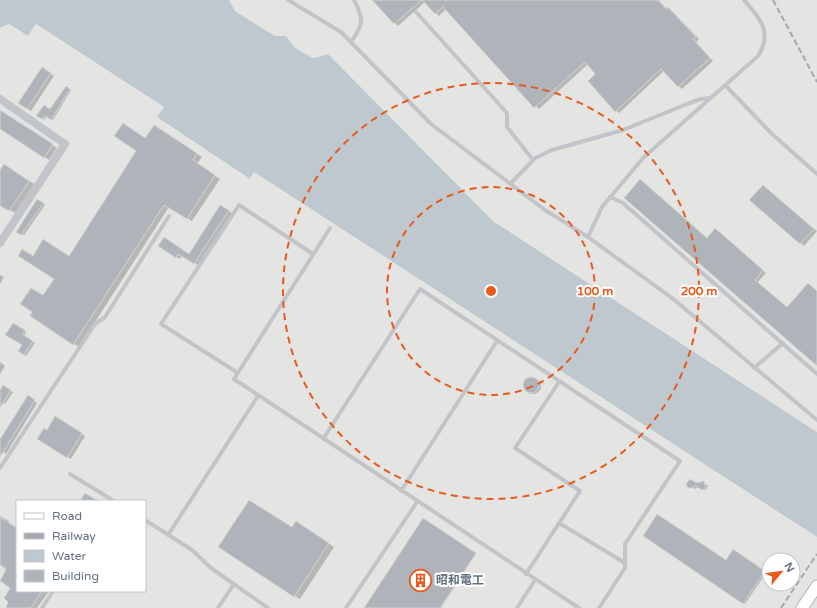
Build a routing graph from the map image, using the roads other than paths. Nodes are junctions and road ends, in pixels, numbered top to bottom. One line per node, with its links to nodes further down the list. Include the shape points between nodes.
1 (288, 0): 5 (lane, via 341,32)
2 (354, 0): 5 (lane, via 360,12 361,26)
3 (744, 0): 6 (lane, via 763,24 763,48 758,56)
4 (416, 12): 9 (lane, via 507,113 507,127)
5 (351, 42): 11 (lane, via 431,124)
6 (726, 85): 7 (lane); 10 (lane, via 772,134)
7 (710, 98): 9 (lane, via 687,104 603,137 552,150); 12 (lane, via 643,158)
8 (0, 99): 16 (street, via 65,144)
9 (533, 160): 11 (lane)
10 (817, 174)
11 (511, 183): 15 (lane, via 545,210)
12 (610, 197): 15 (lane, via 602,207); 19 (lane, via 623,203)
13 (169, 216): 27 (lane, via 105,317 95,324)
14 (330, 228): 17 (lane)
15 (588, 237): 20 (lane, via 663,291)
16 (0, 243)
17 (314, 254): 21 (lane); 21 (lane, via 239,205 161,324)
18 (497, 341): 23 (lane); 26 (lane, via 420,289); 29 (lane)
19 (783, 344): 20 (lane); 22 (lane)
20 (754, 368): 25 (lane)
21 (238, 373): 24 (lane, via 234,379)
22 (817, 374)
23 (559, 382): 33 (lane, via 515,448 580,491); 35 (lane, via 680,461 626,544)
24 (258, 396): 26 (lane); 34 (lane)
25 (817, 420)
26 (323, 440): 29 (lane)
27 (0, 468)
28 (70, 474): 30 (lane)
29 (401, 491): 31 (lane)
30 (111, 500)
31 (417, 502): 36 (lane); 44 (lane)
32 (146, 521): 34 (lane)
33 (559, 523): 35 (lane); 36 (lane)
34 (168, 535): 38 (lane, via 192,550 211,568)
35 (625, 563): 47 (lane, via 625,568)
36 (526, 574): 37 (lane)
37 (535, 580): 45 (lane); 46 (lane)
38 (234, 584): 42 (lane); 43 (lane)
39 (817, 586): 48 (main road)
40 (52, 592): 41 (lane)
41 (42, 608)
42 (218, 608)
43 (268, 608)
44 (346, 608)
45 (517, 608)
46 (579, 608)
47 (599, 608)
48 (802, 608)

